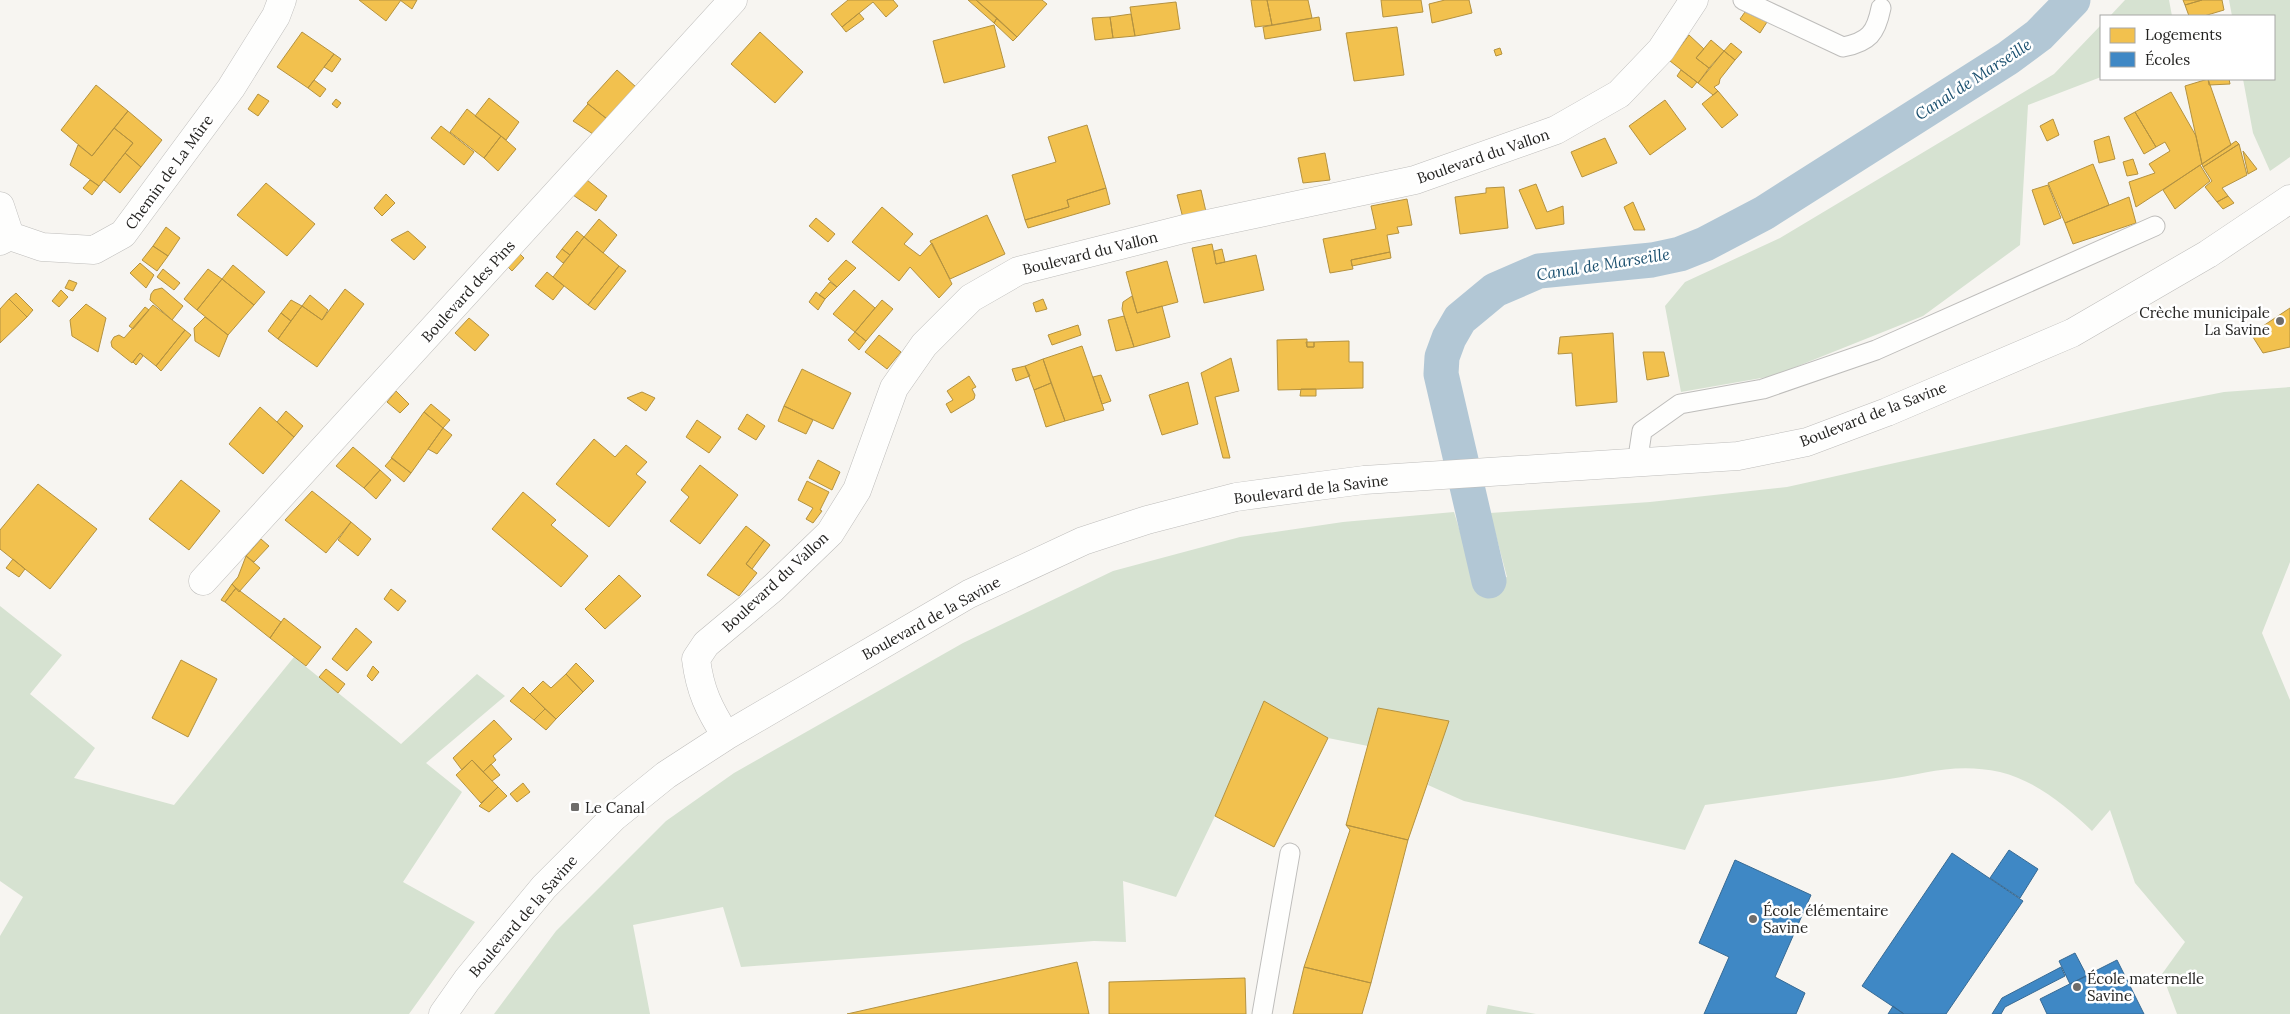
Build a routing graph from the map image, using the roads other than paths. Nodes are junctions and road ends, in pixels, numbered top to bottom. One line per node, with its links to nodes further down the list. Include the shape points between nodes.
1 (282, 0): 9 (street, Chemin de La Mûre, via 276,16 230,88 123,234 94,250 42,247)
2 (733, 0): 11 (street, Boulevard des Pins)
3 (1694, 0): 12 (street, Boulevard du Vallon, via 1661,50 1619,94 1556,130 1415,180 1184,229 1018,271 971,298 924,345 894,388 857,490 830,534 773,588 706,644 696,659 698,679 708,707)
4 (1743, 0): 5 (lane, via 1843,47 1860,44 1877,27)
5 (1881, 8)
6 (2290, 199): 10 (street, Boulevard de la Savine, via 2208,254 2072,333 1887,412 1807,442 1746,454)
7 (0, 206): 9 (street)
8 (2156, 226): 10 (lane, via 1876,350 1762,389 1680,404 1642,431)
9 (5, 238)
10 (1637, 464): 12 (street, Boulevard de la Savine, via 1364,480 1236,498 1147,520 1083,541 969,594)
11 (203, 581)
12 (726, 736): 14 (street, Boulevard de la Savine, via 666,775 614,817 544,887)
13 (1290, 853): 15 (lane)
14 (443, 1014)
15 (1262, 1014)

